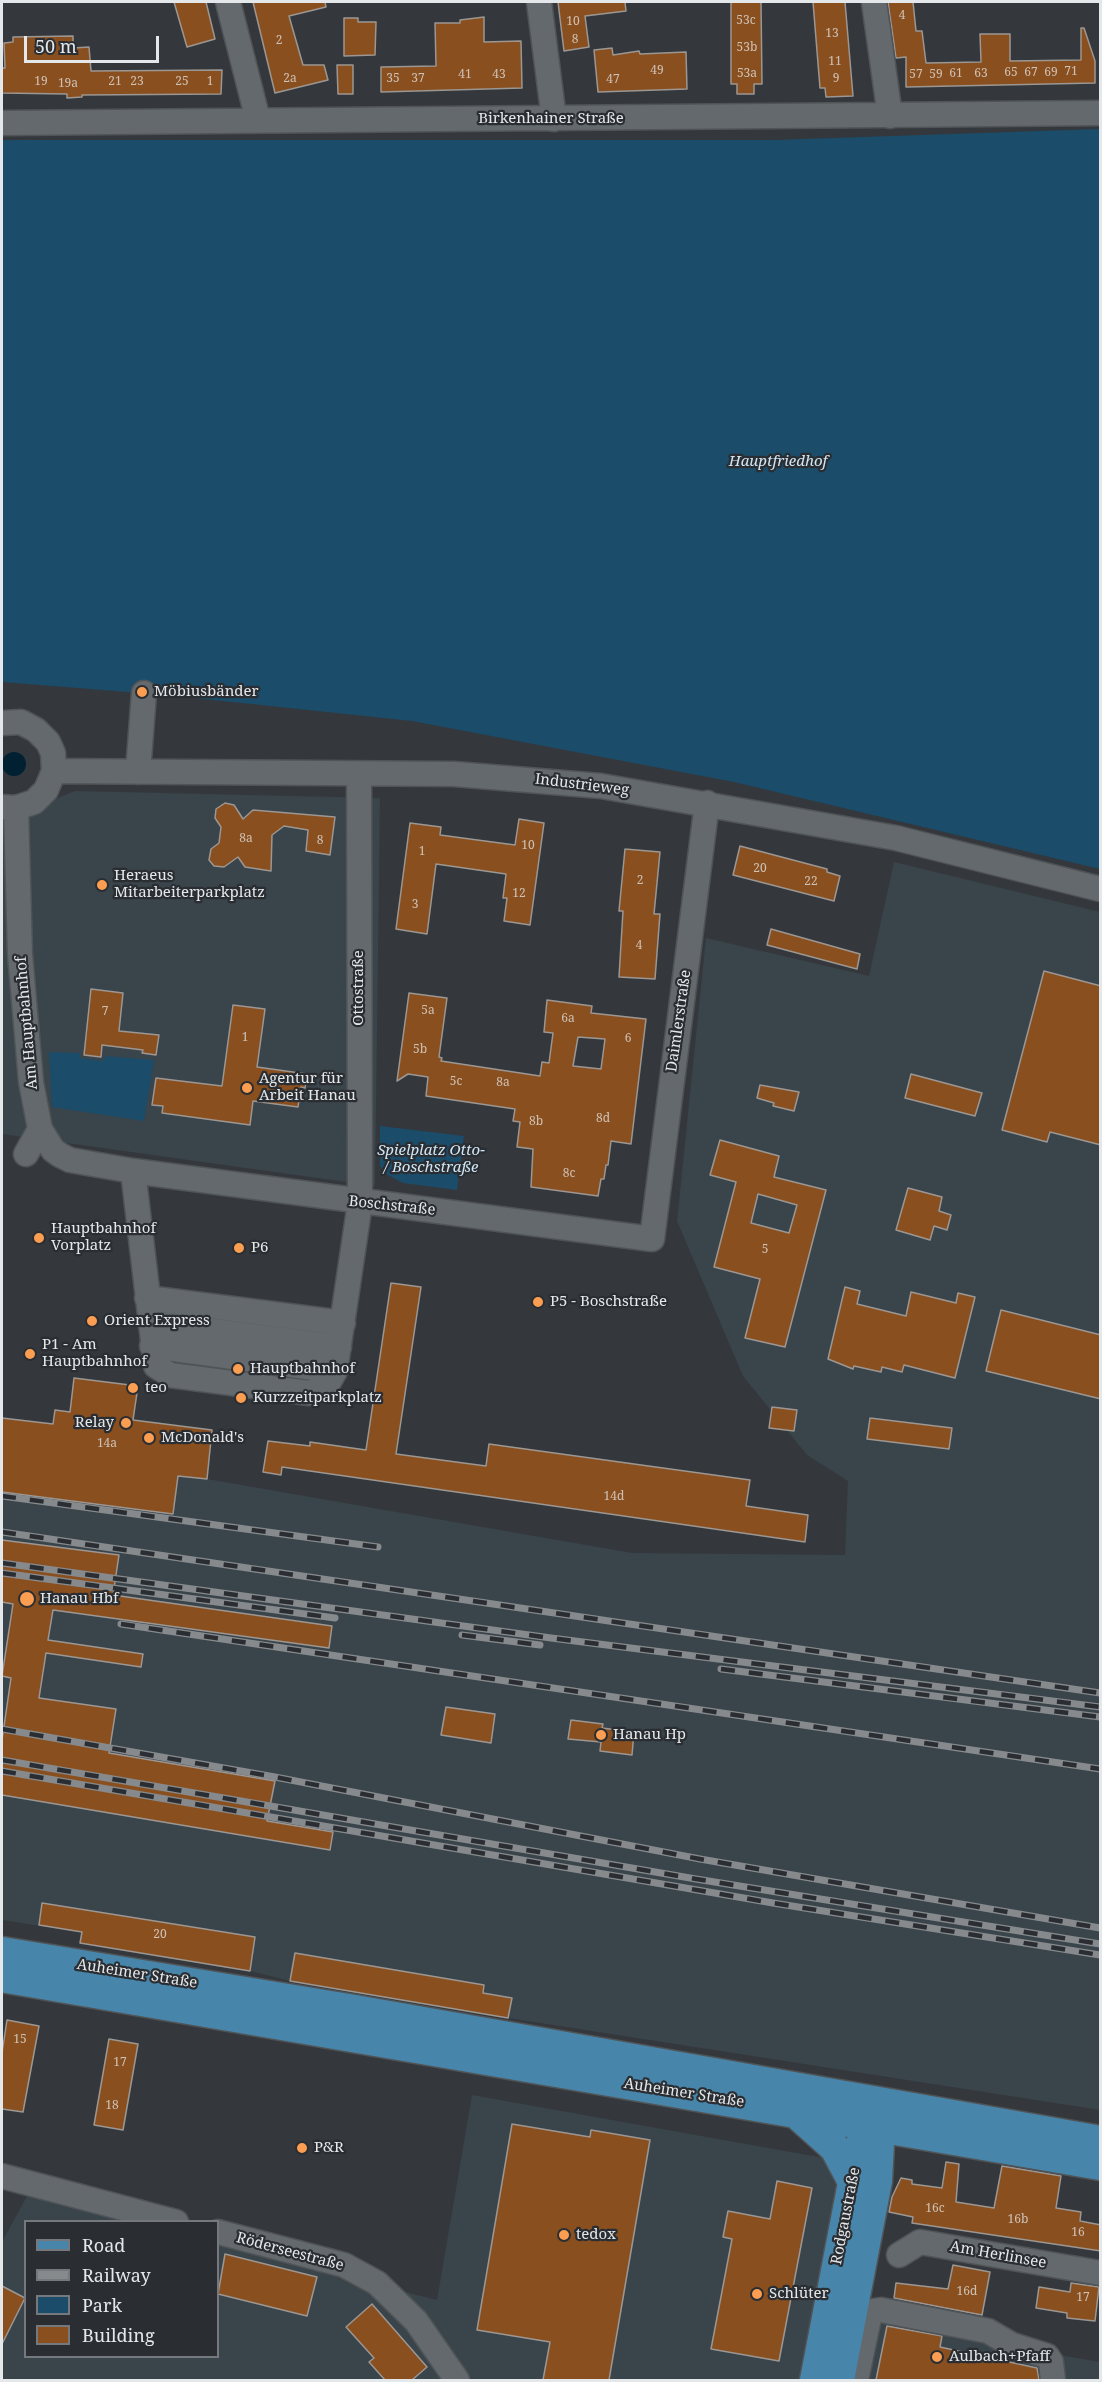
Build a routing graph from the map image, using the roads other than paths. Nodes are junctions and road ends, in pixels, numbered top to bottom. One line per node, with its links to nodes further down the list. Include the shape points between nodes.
1 (228, 2): 7 (street)
2 (538, 2): 6 (street)
3 (874, 2): 5 (street)
4 (1101, 113): 5 (street, Birkenhainer Straße)
5 (890, 116): 6 (street, Birkenhainer Straße)
6 (554, 119): 7 (street, Birkenhainer Straße)
7 (258, 120): 8 (street, Birkenhainer Straße)
8 (2, 123)
9 (144, 693): 12 (street)
10 (2, 723): 11 (street, via 21,723 36,730 53,753)
11 (54, 771): 12 (street, Industrieweg); 15 (street, via 46,790 34,802)
12 (138, 772): 13 (street, Industrieweg)
13 (358, 774): 14 (street, Industrieweg, via 515,777); 20 (street, Ottostraße)
14 (707, 803): 16 (street, Industrieweg, via 896,838); 21 (street, Daimlerstraße)
15 (9, 808): 17 (street, Am Hauptbahnhof, via 31,1082)
16 (1101, 889)
17 (40, 1129): 18 (street); 19 (street, Am Hauptbahnhof, via 53,1150 70,1160)
18 (26, 1154)
19 (133, 1171): 20 (street, Boschstraße); 22 (street)
20 (360, 1203): 21 (street, Boschstraße); 23 (street, Ottostraße)
21 (652, 1239)
22 (147, 1298): 23 (street); 24 (street)
23 (343, 1323): 25 (street, Ottostraße)
24 (151, 1334): 25 (street); 25 (street, Ottostraße, via 156,1366 170,1375 309,1393 326,1387 335,1371)
25 (339, 1347)
26 (2, 1952): 28 (main road, Auheimer Straße)
27 (2, 1977): 28 (main road, Auheimer Straße)
28 (270, 2010): 29 (main road, Auheimer Straße); 31 (main road, Auheimer Straße)
29 (847, 2098): 30 (main road, Auheimer Straße); 32 (main road)
30 (901, 2108): 32 (main road); 34 (main road, Auheimer Straße)
31 (794, 2111): 32 (main road, Auheimer Straße); 37 (main road)
32 (872, 2125): 33 (main road, Auheimer Straße); 37 (main road, Rodgaustraße, via 862,2139)
33 (945, 2139): 35 (main road, Auheimer Straße); 37 (main road, via 909,2149)
34 (1101, 2141)
35 (1101, 2165)
36 (2, 2176): 38 (street)
37 (865, 2181): 43 (main road, Rodgaustraße); 44 (main road, Rodgaustraße)
38 (168, 2220)
39 (219, 2232): 42 (street, Röderseestraße, via 344,2265 377,2283 416,2321)
40 (899, 2255): 41 (street, Am Herlinsee, via 920,2242)
41 (1101, 2273)
42 (457, 2380)
43 (815, 2380)
44 (839, 2380)
45 (856, 2380): 46 (street, via 869,2318 874,2311 881,2310 988,2331 1047,2356)
46 (1053, 2380)

